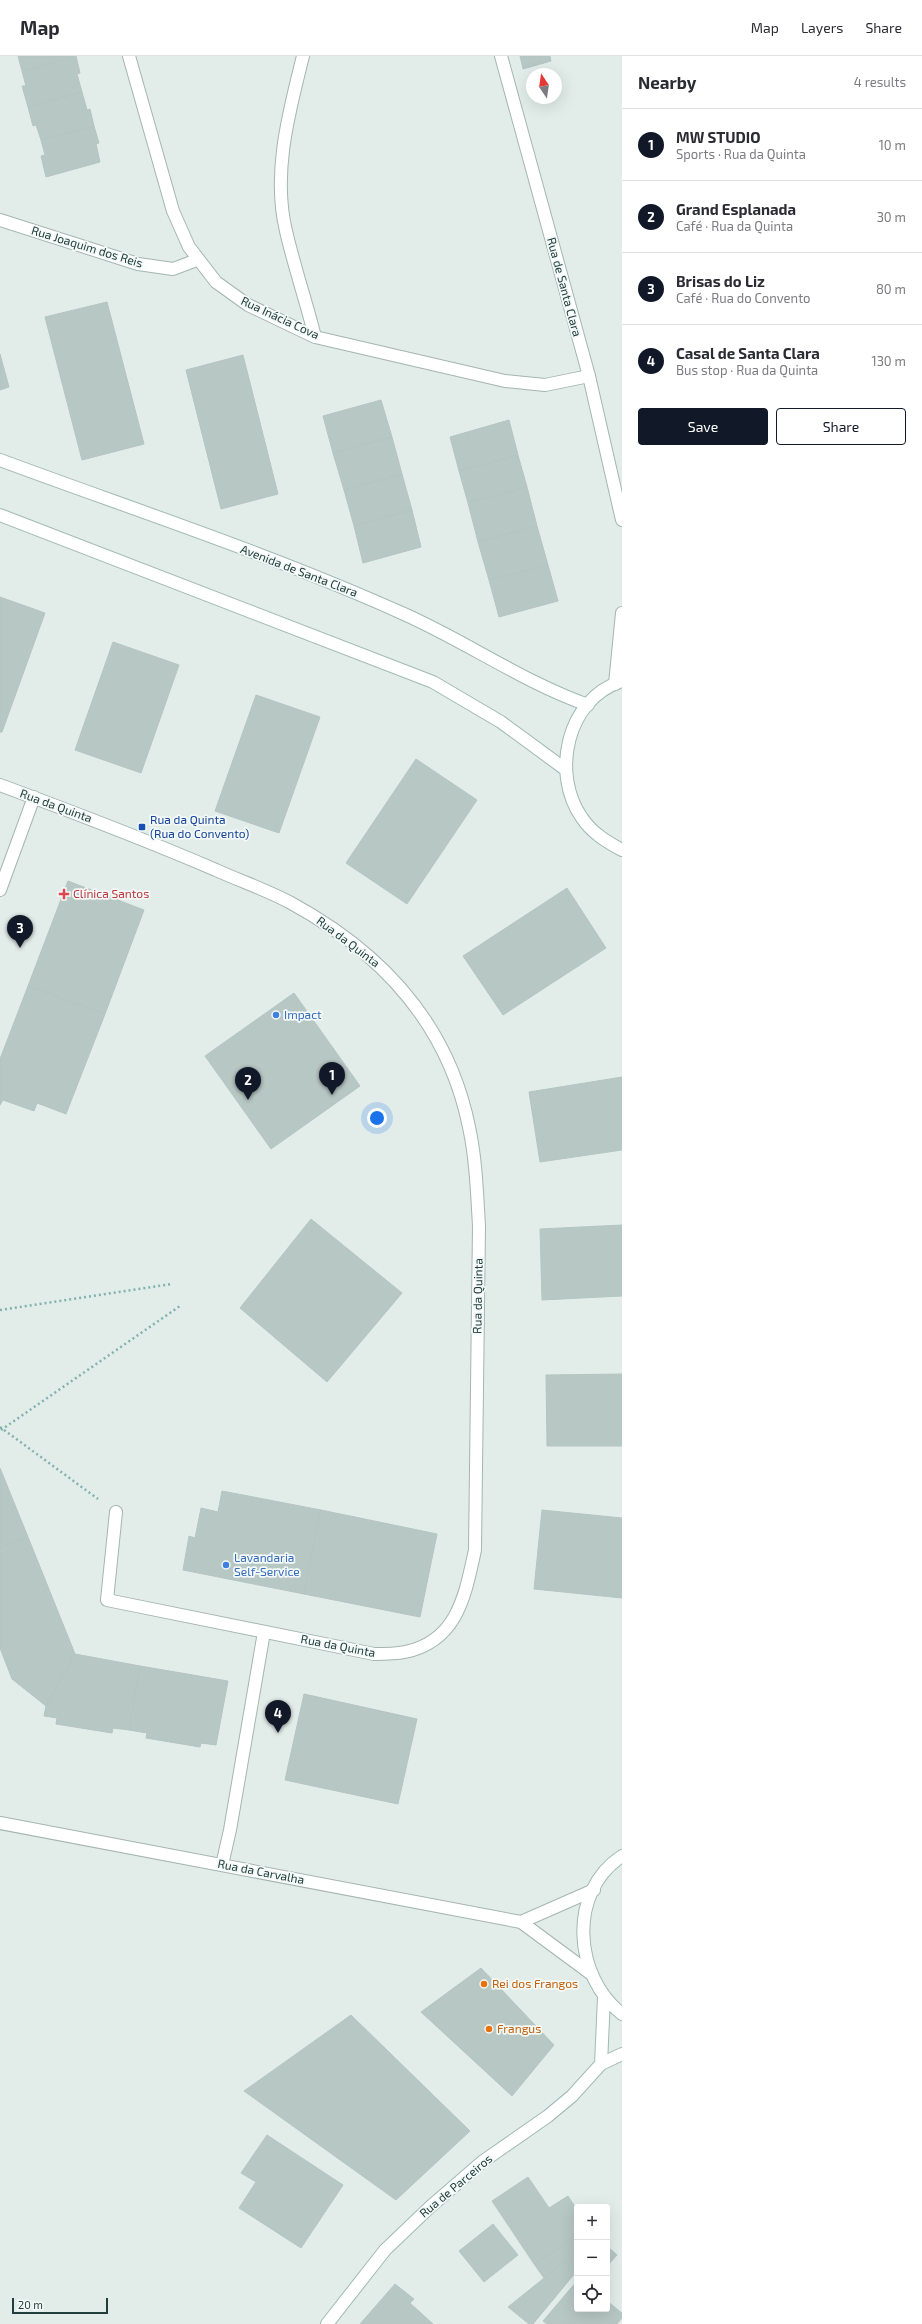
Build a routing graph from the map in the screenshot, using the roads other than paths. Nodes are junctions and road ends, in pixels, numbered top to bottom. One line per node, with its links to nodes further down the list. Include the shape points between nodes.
1 (130, 56): 5 (street, Rua Inácia Cova, via 173,211)
2 (303, 56): 6 (street, via 283,144 282,194 285,230)
3 (501, 56): 7 (street, Rua de Santa Clara)
4 (0, 220): 5 (street, Rua Joaquim dos Reis, via 138,264 173,269)
5 (197, 260): 6 (street, Rua Inácia Cova, via 216,282 248,305)
6 (314, 336): 7 (street, Rua Inácia Cova, via 505,381 544,384)
7 (589, 376): 10 (street, Rua de Santa Clara)
8 (0, 460): 13 (street, Avenida de Santa Clara, via 333,583 406,615 561,696)
9 (0, 515): 14 (street, via 433,682 501,722)
10 (622, 520)
11 (622, 613): 12 (street)
12 (618, 683): 13 (street, via 600,693)
13 (588, 705): 14 (street, via 575,724 567,746)
14 (565, 769): 17 (street, via 570,795 582,819 600,838)
15 (0, 785): 16 (street, Rua da Quinta)
16 (34, 797): 18 (street); 20 (street, Rua da Quinta, via 117,828 290,902 333,927 377,962 412,999 438,1041 456,1081 469,1126 476,1175 479,1226 475,1550 467,1586 454,1621 434,1640 397,1653 374,1654)
17 (622, 850)
18 (0, 890)
19 (116, 1512): 20 (street, Rua da Quinta, via 106,1600)
20 (264, 1632): 23 (street)
21 (0, 1823): 23 (street, Rua da Carvalha)
22 (622, 1856): 24 (street, via 602,1877)
23 (222, 1865): 25 (street, Rua da Carvalha)
24 (594, 1890): 25 (street); 26 (street, via 586,1908 582,1941)
25 (521, 1922): 26 (street, Rua da Carvalha)
26 (590, 1974): 27 (street)
27 (604, 1997): 28 (street); 30 (street)
28 (622, 2014)
29 (622, 2054): 30 (street, Rua de Parceiros)
30 (601, 2064): 31 (street, Rua de Parceiros, via 572,2096 482,2162 430,2207 385,2250)
31 (327, 2324)

